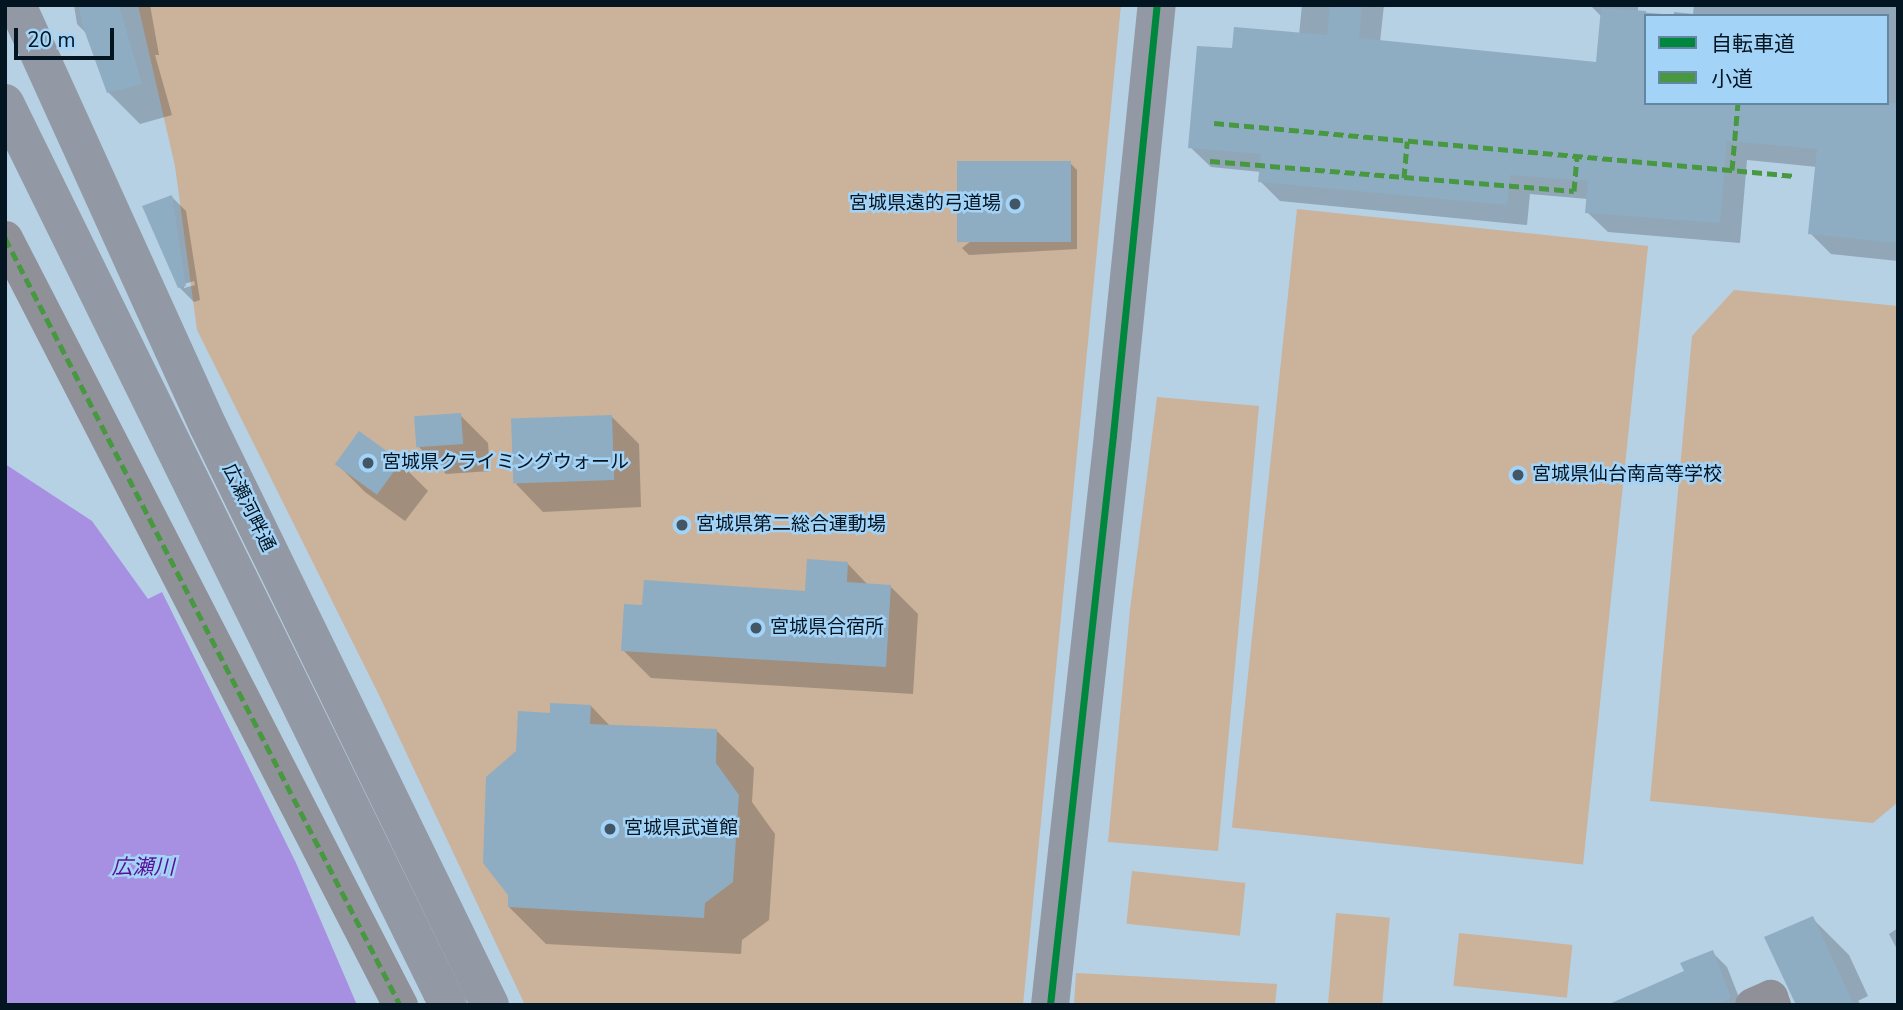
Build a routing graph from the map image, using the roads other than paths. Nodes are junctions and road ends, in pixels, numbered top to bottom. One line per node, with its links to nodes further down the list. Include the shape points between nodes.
1 (17, 5): 7 (main road, 広瀬河畔通, via 208,426)
2 (1157, 5): 8 (main road)
3 (5, 103): 6 (main road, 広瀬河畔通)
4 (5, 238): 5 (street)
5 (400, 1005)
6 (448, 1005)
7 (490, 1005)
8 (1049, 1005)
9 (1752, 1005): 10 (street, via 1770,997)
10 (1773, 1005)

